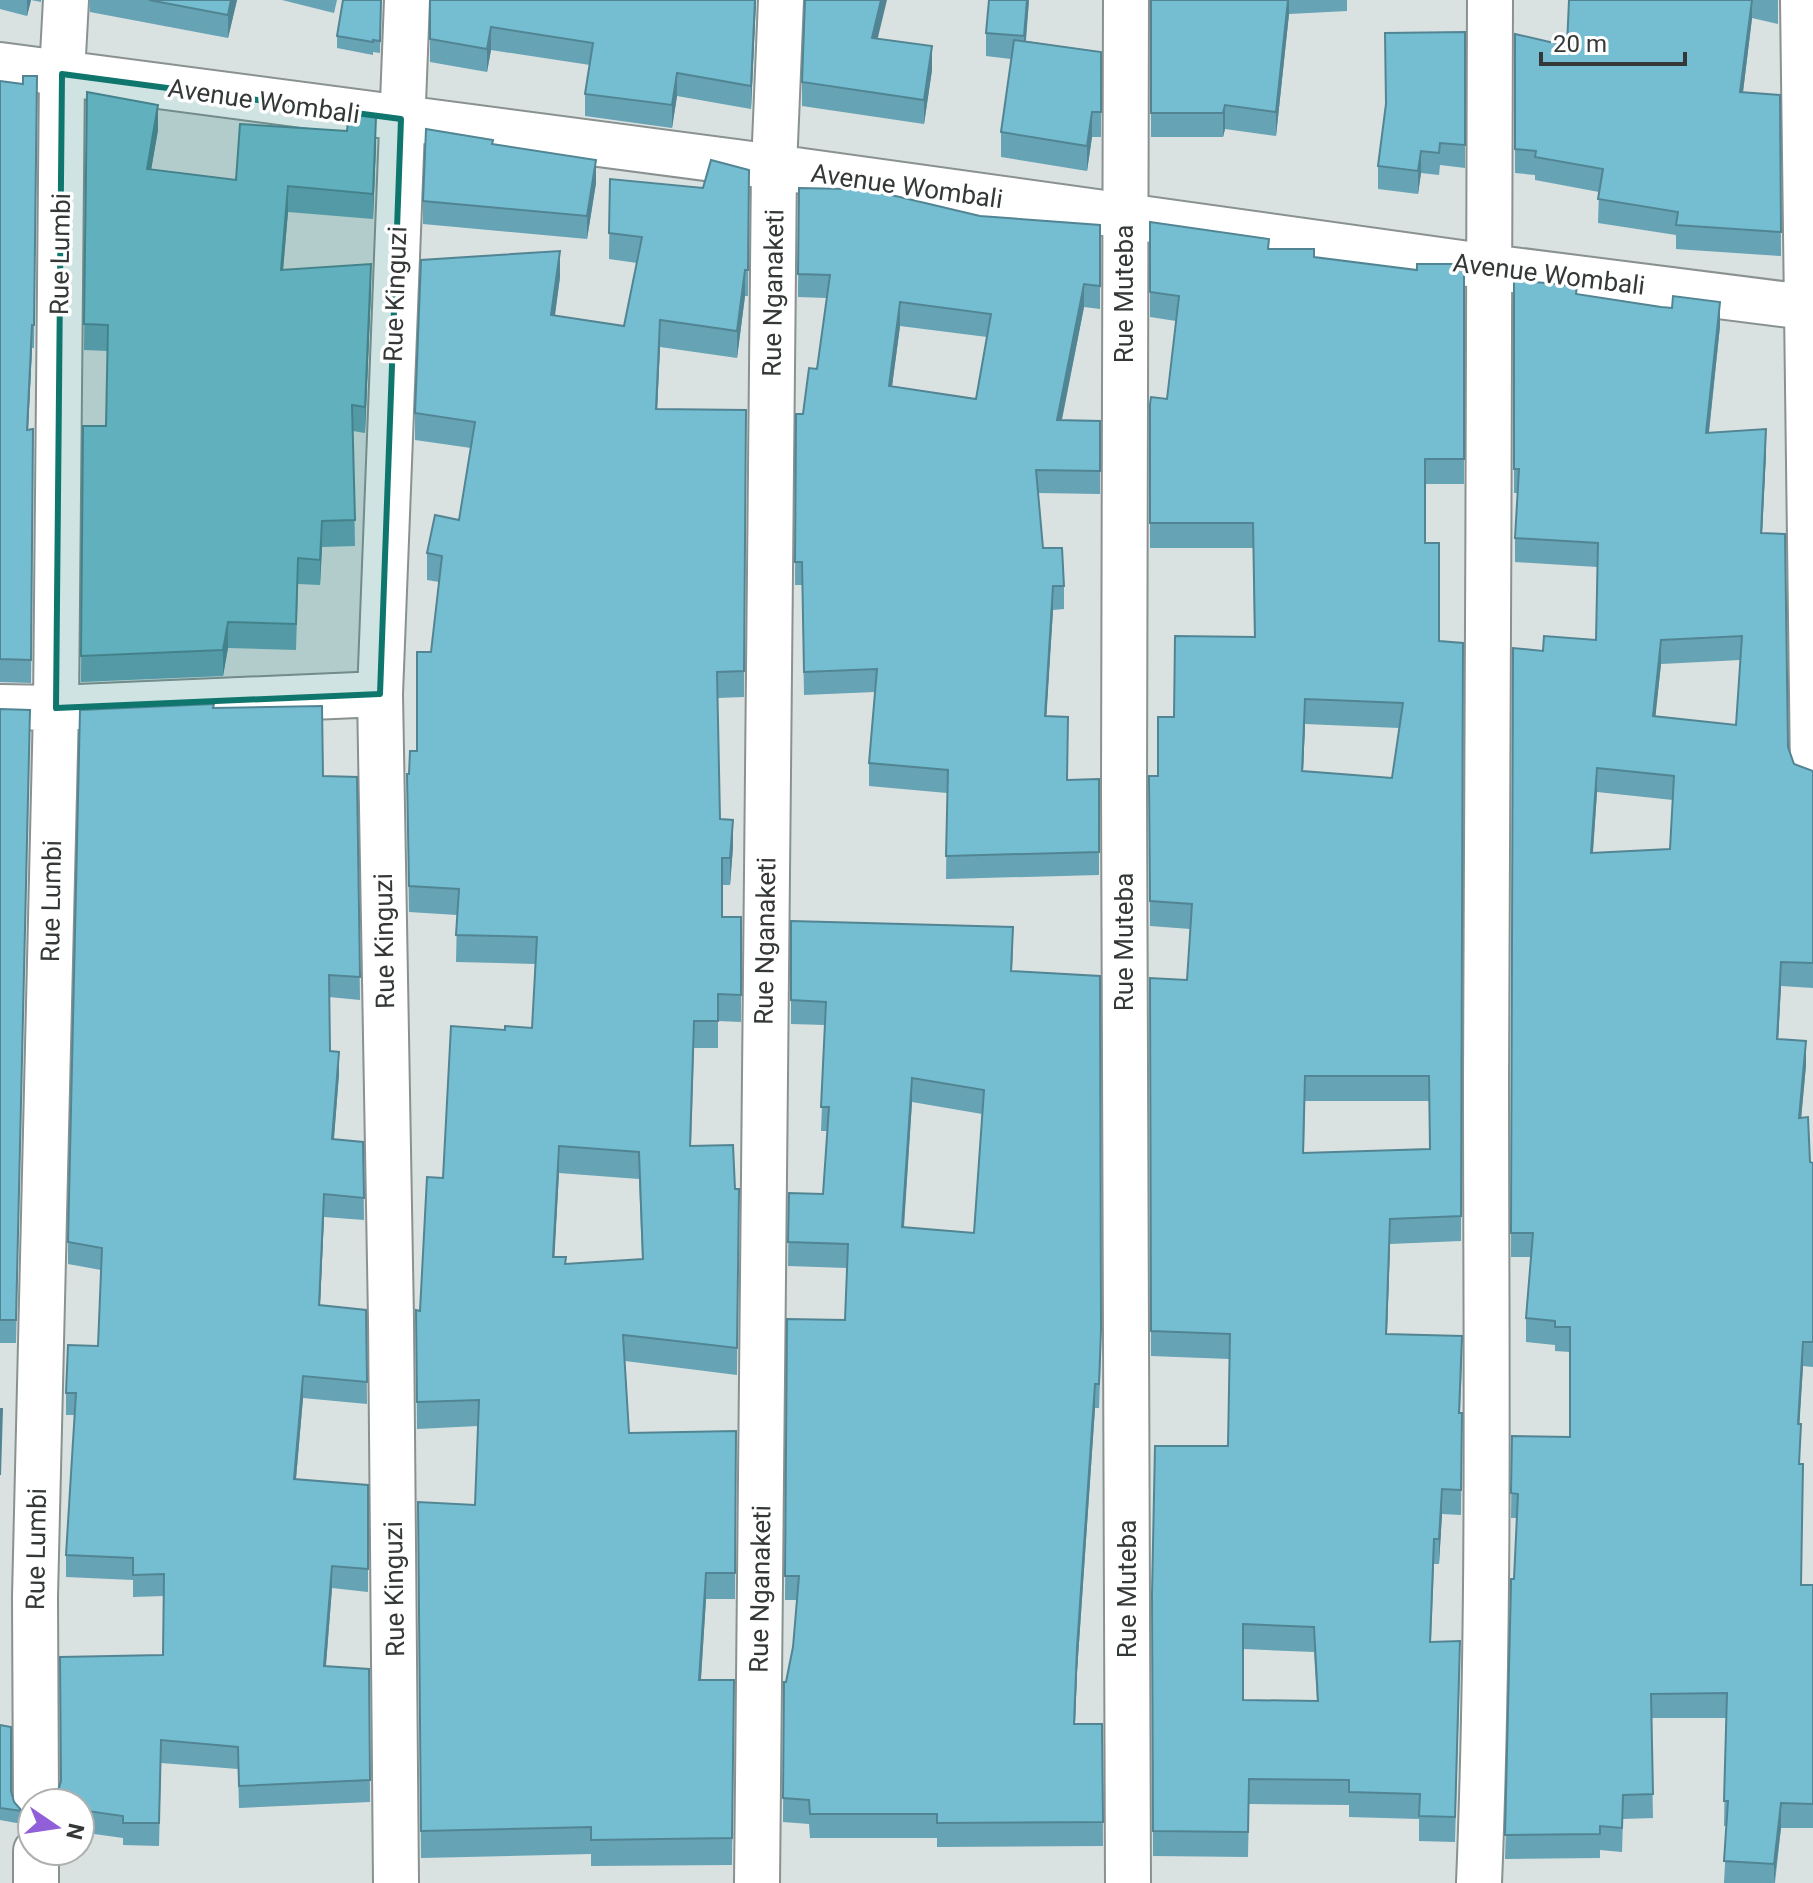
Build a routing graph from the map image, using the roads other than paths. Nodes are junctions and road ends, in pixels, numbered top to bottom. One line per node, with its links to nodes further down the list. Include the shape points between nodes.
1 (66, 0): 8 (street, Rue Lumbi)
2 (407, 0): 9 (street, Rue Kinguzi)
3 (781, 0): 10 (street, Rue Nganaketi)
4 (1126, 0): 11 (street, Rue Muteba)
5 (1490, 0): 12 (street)
6 (1803, 0): 13 (street)
7 (0, 65): 8 (street, Avenue Wombali)
8 (62, 74): 9 (street, Avenue Wombali); 16 (street, Rue Lumbi)
9 (401, 119): 10 (street, Avenue Wombali); 14 (street, Rue Kinguzi)
10 (774, 167): 11 (street, Avenue Wombali); 20 (street, Rue Nganaketi)
11 (1124, 217): 12 (street, Avenue Wombali); 21 (street, Rue Muteba)
12 (1490, 267): 13 (street, Avenue Wombali); 22 (street, via 1488,1572)
13 (1809, 308): 17 (street)
14 (380, 694): 16 (street); 19 (street, Rue Kinguzi)
15 (0, 707): 16 (street)
16 (56, 708): 18 (street, Rue Lumbi, via 35,1582)
17 (1813, 771)
18 (36, 1787)
19 (396, 1883)
20 (757, 1883)
21 (1128, 1883)
22 (1479, 1883)

